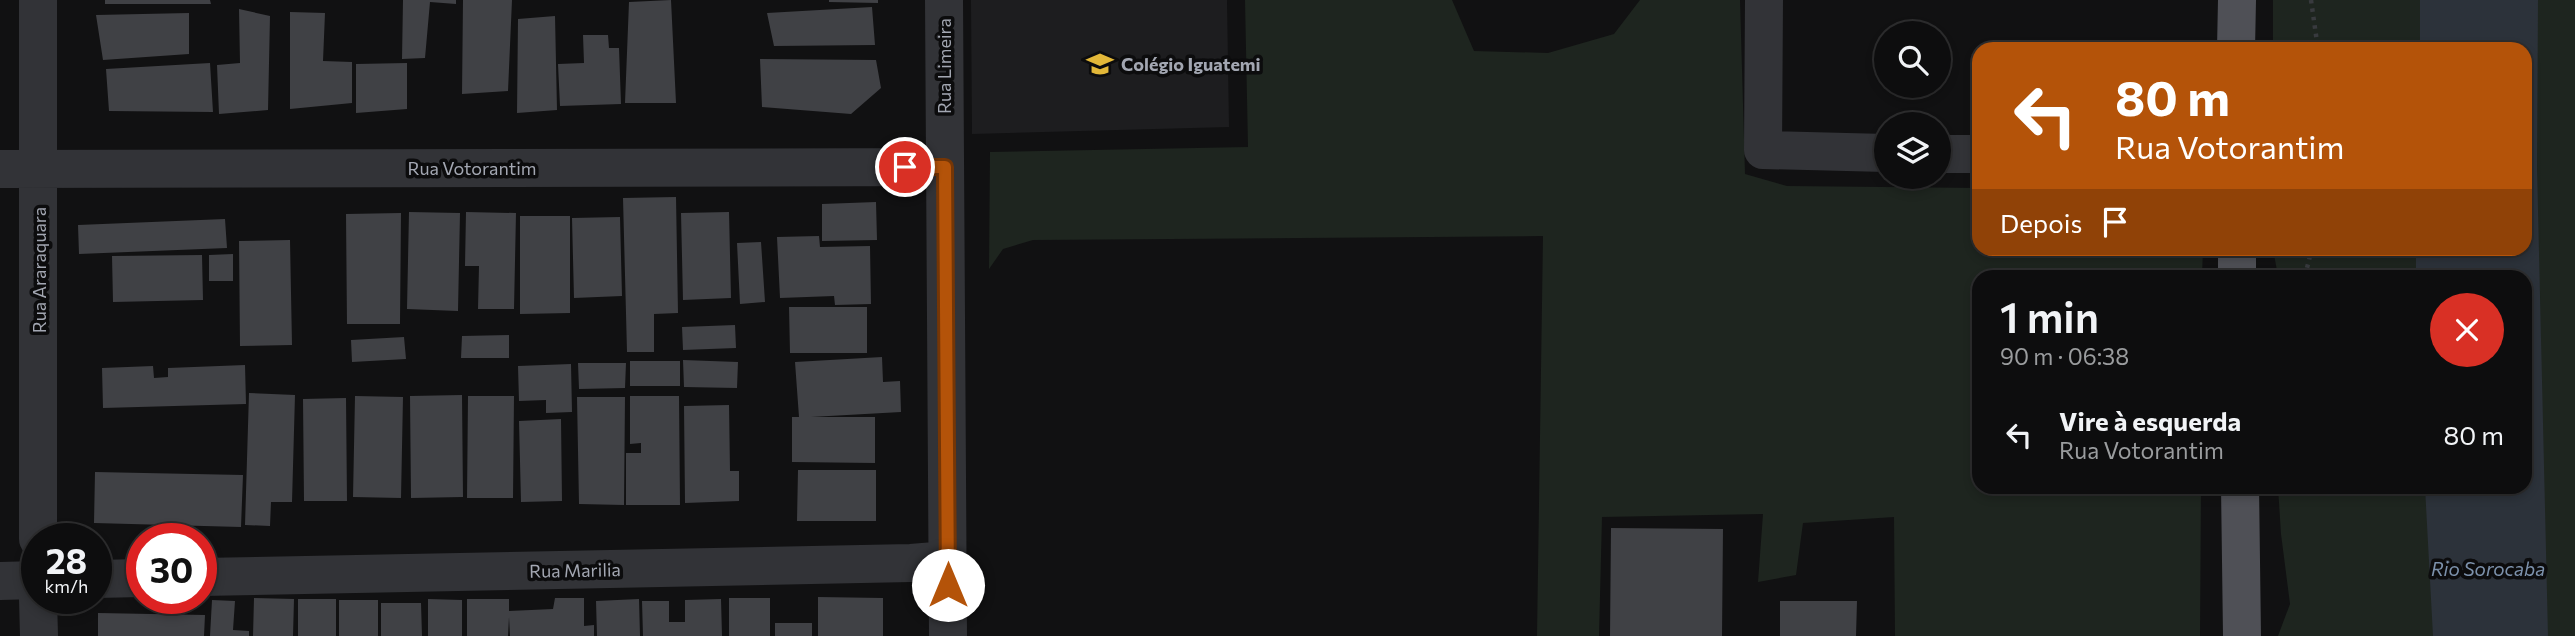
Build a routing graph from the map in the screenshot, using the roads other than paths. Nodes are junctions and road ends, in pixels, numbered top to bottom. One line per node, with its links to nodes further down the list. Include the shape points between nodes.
1 (38, 0): 11 (street, Rua Araraquara)
2 (944, 0): 9 (street, Rua Limeira)
3 (1764, 0): 6 (street, via 1763,150)
4 (2237, 0): 5 (main road)
5 (2236, 42)
6 (1874, 153)
7 (1951, 154): 8 (street)
8 (1972, 155)
9 (945, 167): 11 (street, Rua Votorantim); 14 (street, Rua Limeira)
10 (0, 169): 11 (street, Rua Votorantim)
11 (38, 169): 13 (street, Rua Araraquara)
12 (2240, 494): 21 (main road)
13 (38, 523)
14 (948, 560): 15 (street, Rua Marilia); 20 (street, Rua Limeira)
15 (217, 577)
16 (21, 580): 17 (street)
17 (0, 581)
18 (38, 614): 19 (street)
19 (39, 636)
20 (948, 636)
21 (2242, 636)

